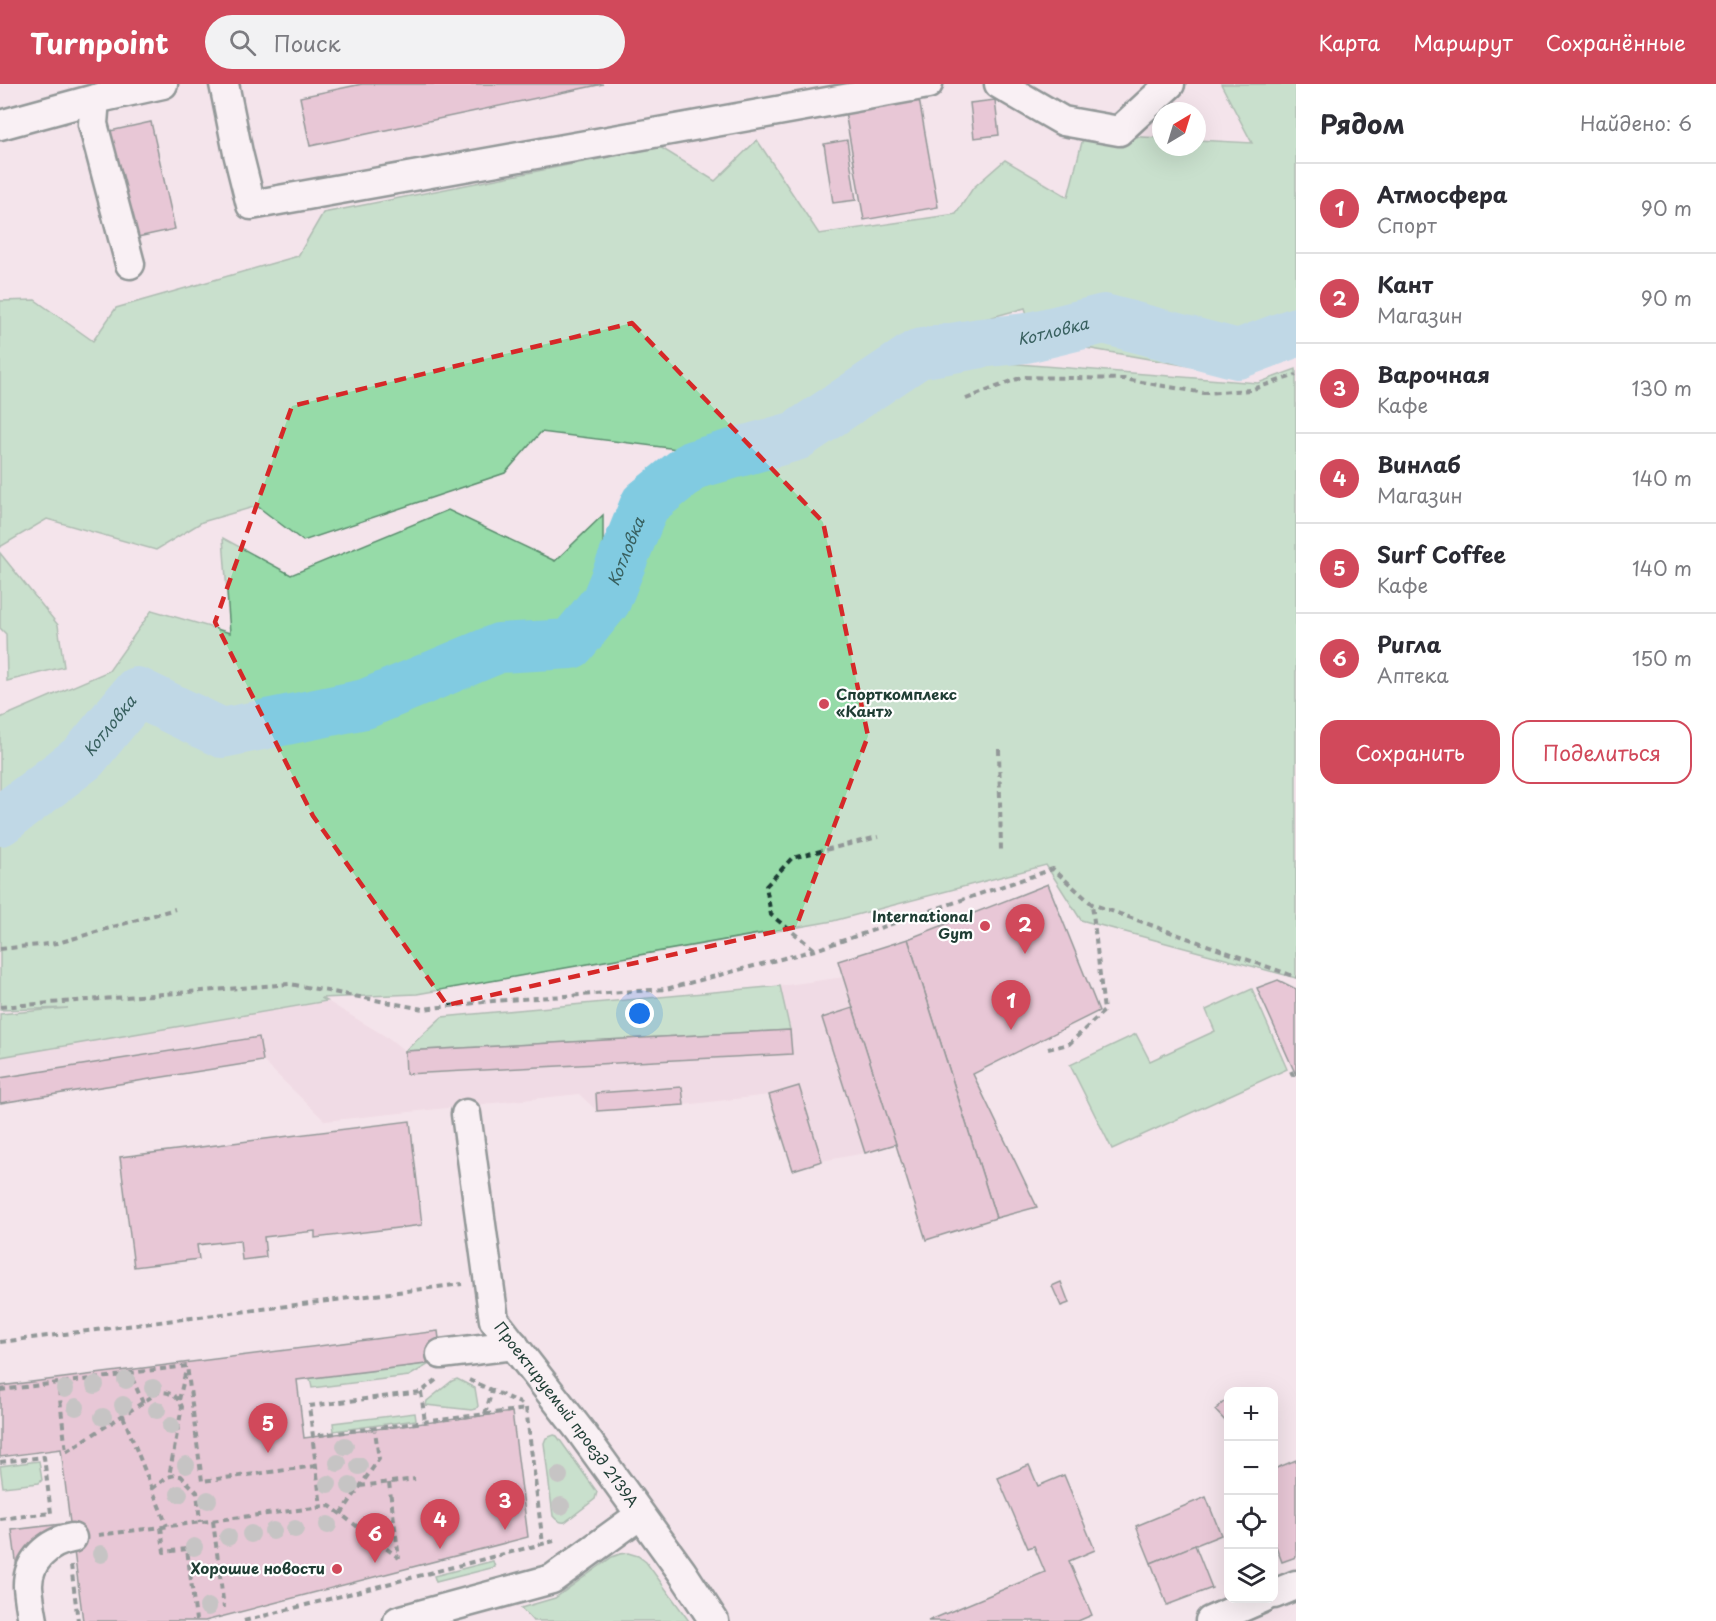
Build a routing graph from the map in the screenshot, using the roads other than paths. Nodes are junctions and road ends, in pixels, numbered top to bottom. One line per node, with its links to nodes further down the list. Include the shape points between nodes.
1 (163, 84): 6 (street)
2 (224, 84): 3 (street, via 251,205)
3 (928, 84)
4 (999, 84): 5 (street, via 1064,121 1119,131)
5 (1170, 84)
6 (95, 99): 7 (street); 8 (street, via 93,124)
7 (0, 125)
8 (130, 264)
9 (466, 1114): 10 (street, Проектируемый проезд 2139А, via 494,1320)
10 (508, 1338): 11 (street); 12 (street, Проектируемый проезд 2139А)
11 (440, 1347)
12 (640, 1515): 18 (street, via 552,1579); 19 (street, Проектируемый проезд 2139А)
13 (72, 1538): 17 (street, via 48,1547 37,1558 28,1585)
14 (1296, 1585): 15 (street)
15 (1278, 1592)
16 (1253, 1603): 20 (street)
17 (33, 1621)
18 (398, 1621)
19 (714, 1621)
20 (1210, 1621)

